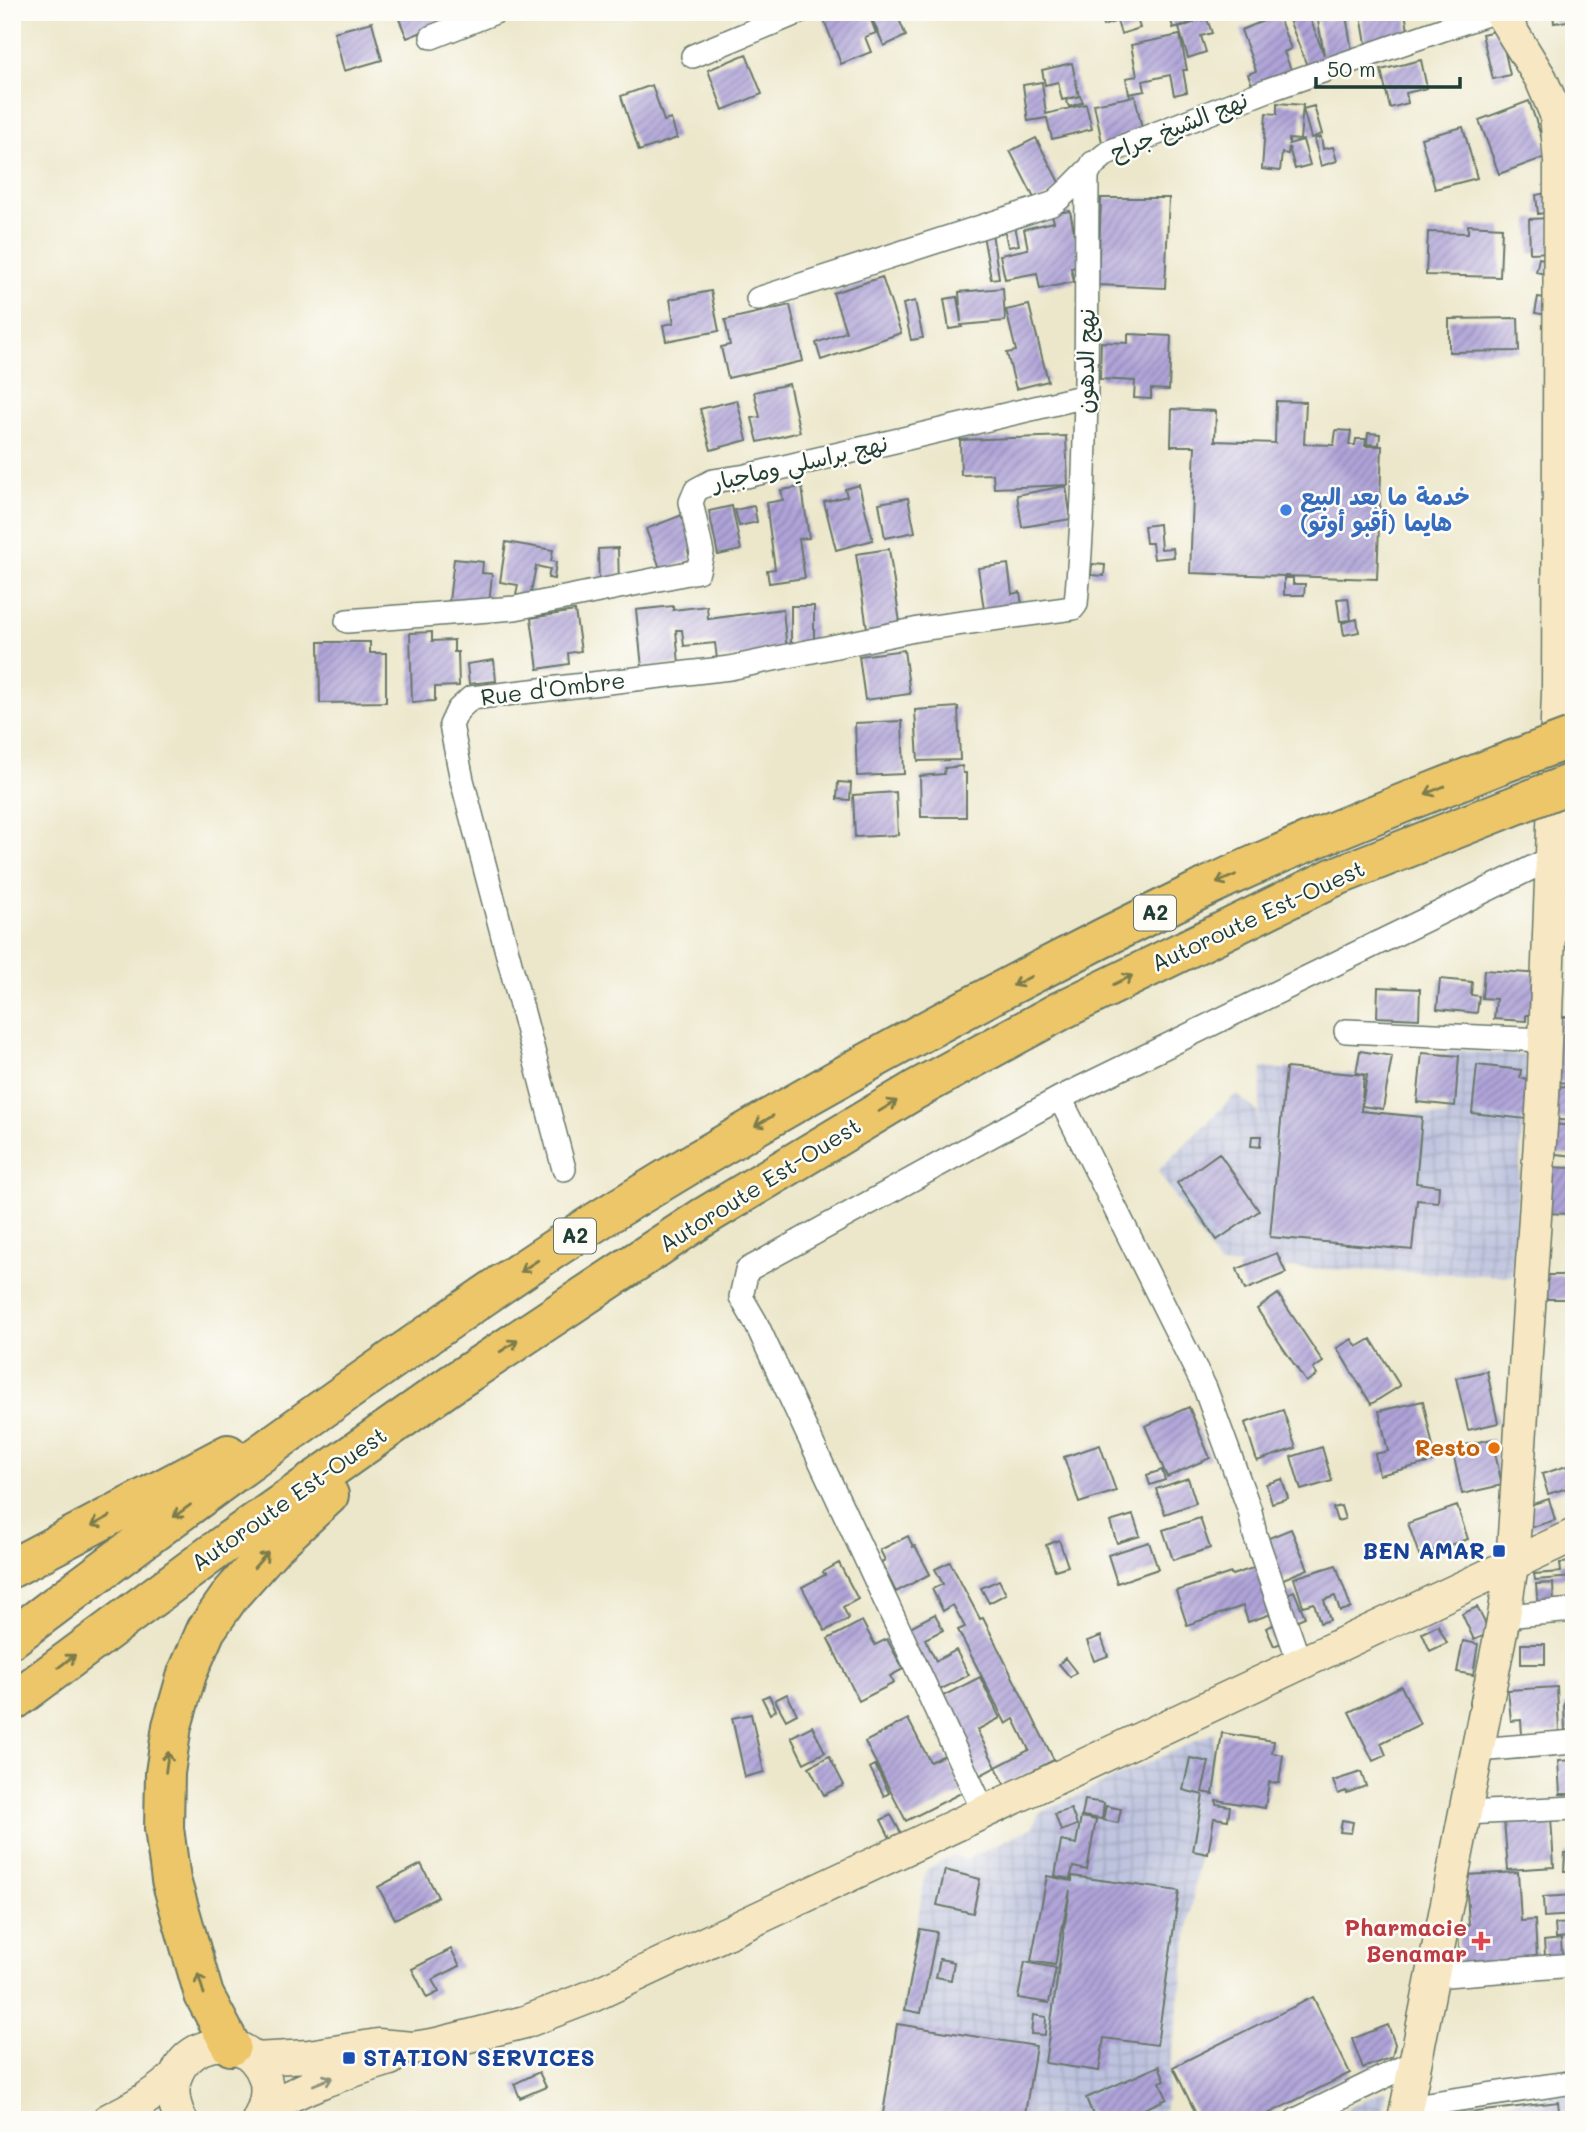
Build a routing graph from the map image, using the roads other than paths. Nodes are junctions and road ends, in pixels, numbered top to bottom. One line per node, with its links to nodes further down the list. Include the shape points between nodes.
1 (495, 12): 5 (street)
2 (799, 12): 6 (street)
3 (1493, 12): 8 (street, نهج الشيخ جراح, via 1268,90 1109,152)
4 (1500, 12): 7 (street)
5 (432, 37)
6 (693, 56)
7 (1565, 109): 13 (street, via 1560,163)
8 (1093, 163): 9 (street, نهج الشيخ جراح, via 1052,204); 10 (street, نهج الدهون, via 1087,175)
9 (758, 299)
10 (1086, 396): 11 (street, نهج الدهون); 12 (street, نهج براسلي وماجبار, via 713,481 695,490 691,502 702,553 698,571 515,608)
11 (1080, 560): 20 (street, Rue d'Ombre, via 1073,608 919,629 730,668 471,698 458,710 451,725 462,780)
12 (347, 621)
13 (1566, 639): 16 (street)
14 (1574, 737): 22 (highway, Autoroute Est-Ouest / A2, one-way to 22, bridge, via 1334,831 1196,892 870,1061 612,1212)
15 (1574, 782): 21 (highway, Autoroute Est-Ouest / A2, one-way to 15, bridge, via 702,1218 915,1090 1062,1010 1332,878)
16 (1560, 846): 18 (street); 19 (street)
17 (1346, 1031): 18 (street)
18 (1545, 1040): 24 (street)
19 (1060, 1098): 29 (street, via 1205,1388); 34 (street, via 747,1270 741,1297)
20 (564, 1169)
21 (453, 1383): 30 (highway, Autoroute Est-Ouest / A2, one-way to 21); 39 (highway, one-way to 21, via 204,1995 171,1880 164,1828 165,1773 187,1674 206,1630 273,1547)
22 (335, 1398): 25 (highway, one-way to 25); 28 (highway, Autoroute Est-Ouest / A2, one-way to 28)
23 (1574, 1535): 24 (street)
24 (1512, 1565): 27 (street); 29 (street)
25 (12, 1568)
26 (1574, 1610): 27 (street)
27 (1504, 1616): 32 (street)
28 (12, 1638)
29 (1300, 1664): 34 (street)
30 (12, 1702)
31 (1574, 1742): 32 (street)
32 (1478, 1749): 35 (street)
33 (1574, 1808): 35 (street)
34 (984, 1812): 38 (street, via 590,1997 525,2022)
35 (1465, 1813): 37 (street)
36 (1574, 1965): 37 (street)
37 (1433, 1976): 40 (street)
38 (413, 2048): 39 (street, via 378,2045 309,2056); 44 (street, one-way to 38, via 280,2100 318,2082 396,2058)
39 (242, 2052): 41 (street, via 217,2045 203,2048 186,2060); 44 (street, via 262,2070 267,2084)
40 (1416, 2061): 43 (street); 47 (street)
41 (175, 2077): 45 (street, via 152,2096); 46 (street, via 172,2092)
42 (1574, 2082): 43 (street)
43 (1405, 2113)
44 (260, 2116)
45 (108, 2120)
46 (181, 2120)
47 (1296, 2120)

